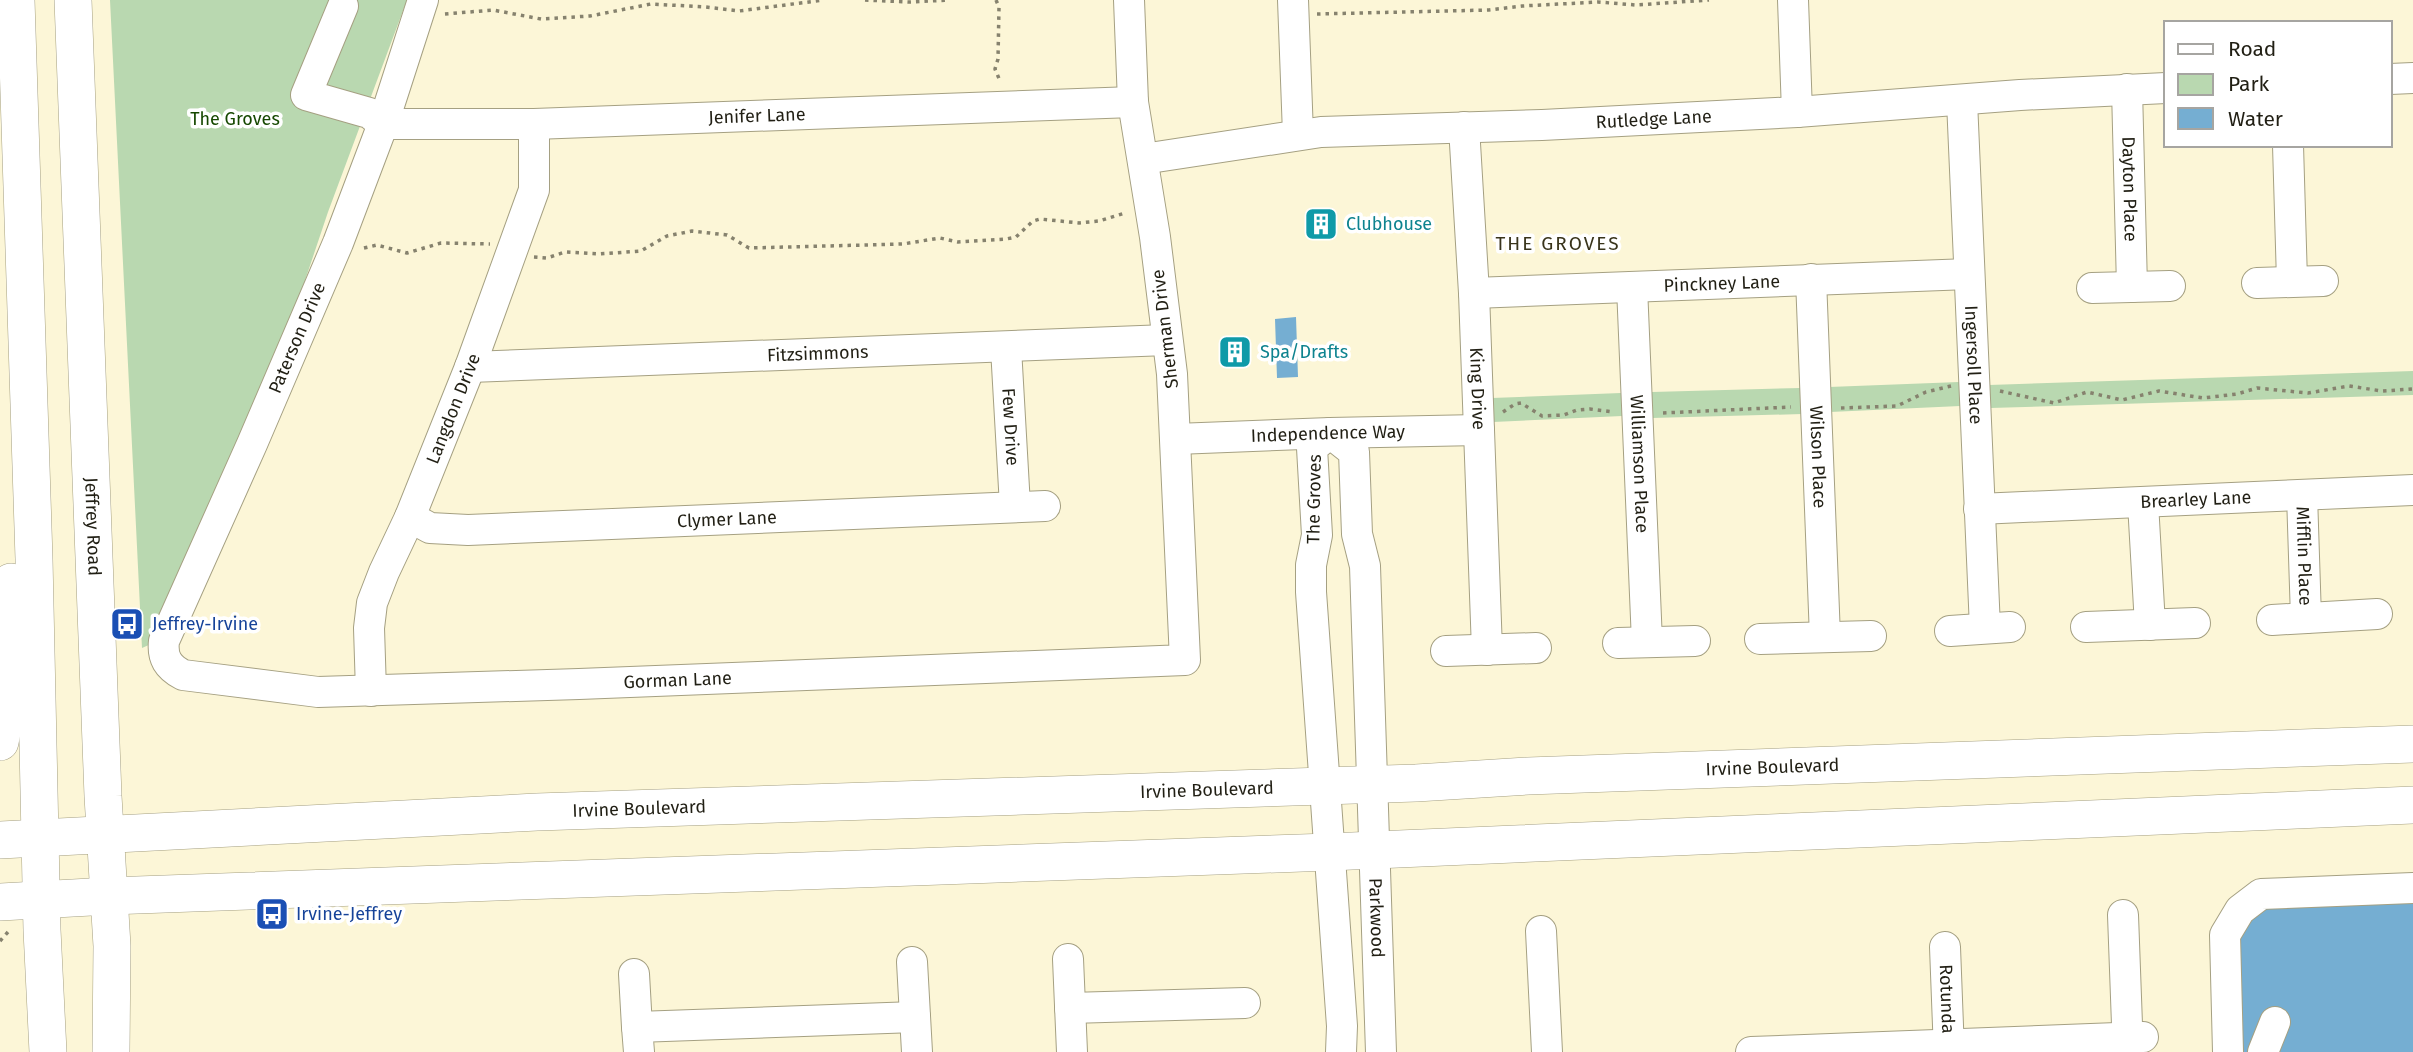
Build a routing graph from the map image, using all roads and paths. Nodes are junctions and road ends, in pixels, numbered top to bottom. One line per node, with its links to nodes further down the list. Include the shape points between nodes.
1 (16, 0): 50 (main road)
2 (73, 0): 80 (main road, Jeffrey Road)
3 (824, 0): 10 (path, via 739,12 651,4 590,16 541,19 493,10 450,15)
4 (865, 0): 5 (path)
5 (949, 0)
6 (996, 0): 19 (path, via 995,69 1001,84)
7 (1129, 0): 18 (street, Sherman Drive)
8 (1709, 0): 12 (path, via 1489,10)
9 (1793, 0): 20 (street)
10 (421, 5): 21 (street, Paterson Drive)
11 (343, 6): 21 (street, via 306,94 369,113)
12 (1293, 7): 24 (street)
13 (2413, 78): 14 (street)
14 (2392, 79)
15 (2164, 88): 16 (street, Rutledge Lane)
16 (2127, 89): 17 (street, Rutledge Lane); 37 (street, Dayton Place)
17 (1962, 101): 20 (street, Rutledge Lane); 30 (street, Ingersoll Place)
18 (1133, 102): 19 (street, Jenifer Lane); 26 (street, Sherman Drive)
19 (996, 107): 22 (street, Jenifer Lane)
20 (1797, 112): 23 (street, Rutledge Lane)
21 (383, 124): 22 (street, Jenifer Lane); 28 (street, Paterson Drive)
22 (534, 124): 29 (street, Langdon Drive, via 534,190)
23 (1464, 127): 24 (street, Rutledge Lane); 39 (street, King Drive)
24 (1298, 134): 26 (street, Rutledge Lane)
25 (2288, 147): 32 (street)
26 (1143, 159): 27 (street, Sherman Drive)
27 (1150, 206): 29 (path, via 1100,221 1040,219 1006,239 750,248 727,235 706,231 667,236 641,251 565,252 547,258); 40 (street, Sherman Drive)
28 (338, 243): 29 (path, via 354,249 377,246 407,253 430,244 458,242); 73 (street, Paterson Drive, via 164,640 165,659)
29 (512, 251): 42 (street, Langdon Drive)
30 (1969, 274): 31 (street, Pinckney Lane); 43 (street, Ingersoll Place)
31 (1811, 279): 35 (street, Pinckney Lane); 45 (street, Wilson Place)
32 (2292, 281): 33 (street); 34 (street)
33 (2323, 281)
34 (2256, 283)
35 (1632, 286): 39 (street, Pinckney Lane); 46 (street, Williamson Place)
36 (2170, 286): 37 (street)
37 (2132, 287): 38 (street)
38 (2092, 288)
39 (1474, 293): 47 (street, King Drive)
40 (1167, 340): 41 (street, Fitzsimmons); 49 (street, Sherman Drive)
41 (1006, 348): 42 (street, Fitzsimmons); 54 (street, Few Drive)
42 (470, 367): 57 (street, Langdon Drive)
43 (1974, 388): 44 (path, via 2047,403 2087,392 2122,400 2159,391 2203,398 2257,388 2308,393 2349,386 2382,391); 45 (path, via 1943,387 1897,406); 56 (street, Ingersoll Place)
44 (2413, 388)
45 (1816, 408): 46 (path); 66 (street, Wilson Place)
46 (1638, 413): 47 (path, via 1590,409 1542,416 1521,403); 68 (street, Williamson Place, via 1633,643)
47 (1479, 430): 48 (street, Independence Way); 70 (street, King Drive)
48 (1330, 433): 49 (street, Independence Way); 77 (street, The Groves, via 1353,452 1357,534 1367,592); 78 (street, The Groves, via 1312,448 1317,535 1311,592)
49 (1176, 439): 72 (street, Sherman Drive)
50 (29, 450): 75 (main road, via 11,547 8,701); 81 (main road)
51 (2413, 490): 52 (street, Brearley Lane)
52 (2302, 495): 53 (street, Brearley Lane); 59 (street, Mifflin Place)
53 (2143, 503): 56 (street, Brearley Lane); 62 (street)
54 (1015, 506): 55 (street, Clymer Lane); 57 (street, Clymer Lane, via 468,530 430,528)
55 (1045, 506)
56 (1979, 509): 64 (street, Ingersoll Place, via 1998,628)
57 (410, 517): 74 (street, Langdon Drive, via 372,603)
58 (2377, 614): 59 (street)
59 (2306, 618): 60 (street)
60 (2272, 620)
61 (2195, 623): 62 (street)
62 (2150, 625): 63 (street)
63 (2087, 627)
64 (1950, 631)
65 (1871, 636): 66 (street)
66 (1825, 637): 67 (street)
67 (1760, 639)
68 (1695, 641)
69 (1536, 648): 70 (street)
70 (1487, 650): 71 (street)
71 (1446, 651)
72 (1185, 660): 74 (street, Gorman Lane)
73 (172, 669): 74 (street, Gorman Lane, via 183,675 266,687)
74 (371, 691)
75 (0, 742)
76 (2413, 744): 77 (main road, Irvine Boulevard)
77 (1373, 784): 78 (main road, Irvine Boulevard); 83 (street, Parkwood)
78 (1324, 786): 80 (main road, Irvine Boulevard, via 537,812); 84 (street, The Groves)
79 (2413, 805): 83 (main road)
80 (105, 835): 81 (main road, Irvine Boulevard); 86 (main road, Jeffrey Road)
81 (41, 838): 82 (main road, Irvine Boulevard); 87 (main road)
82 (0, 840)
83 (1375, 849): 84 (main road); 108 (street, Parkwood)
84 (1329, 852): 86 (main road); 107 (street)
85 (2413, 888): 111 (street, via 2261,894 2240,909 2225,935)
86 (109, 896): 87 (main road); 104 (main road, Jeffrey Road)
87 (42, 899): 89 (main road); 103 (main road)
88 (2123, 915): 101 (street)
89 (4, 917): 91 (path)
90 (1541, 931): 109 (street)
91 (0, 941)
92 (1945, 947): 102 (street, Rotunda)
93 (1068, 960): 97 (street)
94 (912, 962): 98 (street)
95 (634, 974): 100 (street)
96 (1245, 1003): 97 (street)
97 (1070, 1008): 106 (street)
98 (915, 1017): 100 (street); 105 (street)
99 (2275, 1022): 112 (street)
100 (638, 1039)
101 (2133, 1042): 102 (street)
102 (1948, 1048): 110 (street)
103 (48, 1052)
104 (111, 1052)
105 (917, 1052)
106 (1072, 1052)
107 (1341, 1052)
108 (1381, 1052)
109 (1547, 1052)
110 (1770, 1052)
111 (2228, 1052)
112 (2263, 1052)

